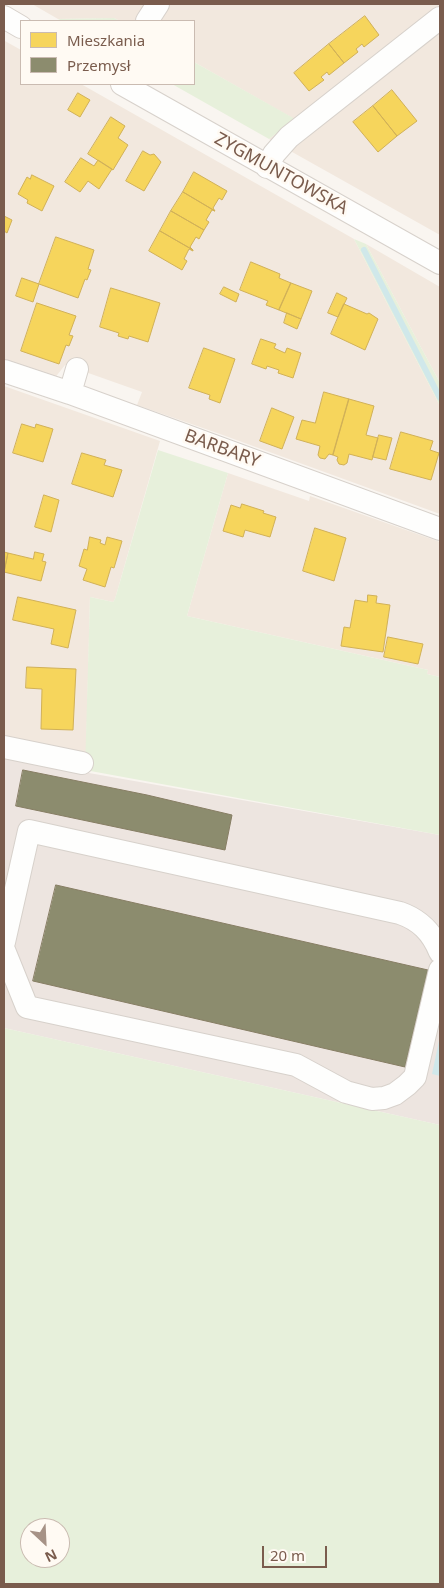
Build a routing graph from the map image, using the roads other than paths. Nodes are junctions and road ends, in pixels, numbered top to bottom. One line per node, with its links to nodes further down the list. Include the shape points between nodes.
1 (158, 4): 4 (street)
2 (4, 17): 5 (street)
3 (440, 18): 7 (street, via 289,137)
4 (148, 20)
5 (20, 26)
6 (124, 85): 7 (street, ZYGMUNTOWSKA)
7 (267, 167): 8 (street, ZYGMUNTOWSKA)
8 (440, 263)
9 (77, 369): 11 (street)
10 (4, 371): 11 (street, BARBARY)
11 (70, 393): 12 (street, BARBARY)
12 (440, 530)
13 (4, 747): 14 (street)
14 (82, 764)
15 (4, 942): 17 (street, via 29,831 400,913 425,927)
16 (4, 950): 18 (street, via 27,1007 296,1065 346,1092 372,1099 395,1094 416,1077)
17 (440, 952)
18 (440, 970)

